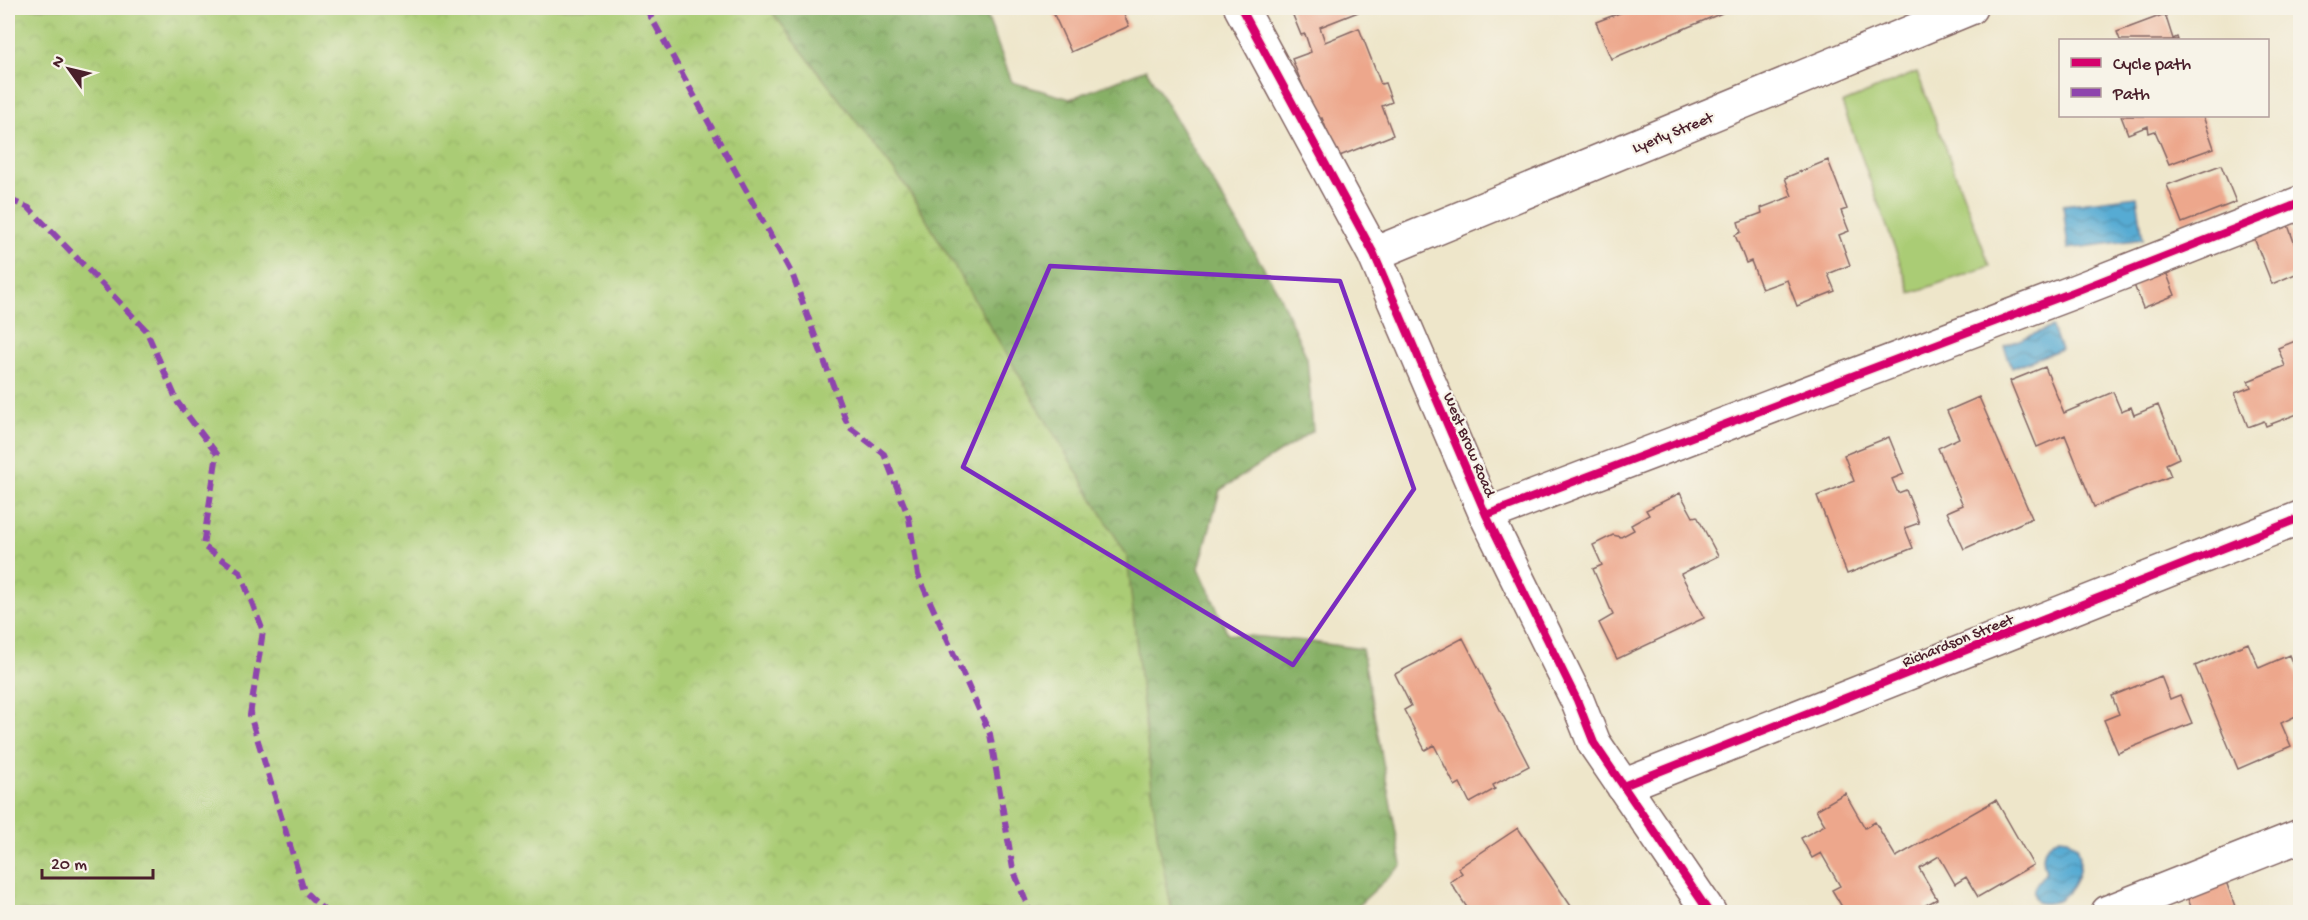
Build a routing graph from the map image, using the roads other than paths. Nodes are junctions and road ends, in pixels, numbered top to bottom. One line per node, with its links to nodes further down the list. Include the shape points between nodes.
1 (1241, 8): 4 (street, West Brow Road)
2 (1970, 8): 4 (street, Lyerly Street)
3 (2301, 203): 5 (street)
4 (1374, 254): 5 (street, West Brow Road)
5 (1486, 514): 7 (street, West Brow Road, via 1594,743)
6 (2301, 518): 7 (street, Richardson Street)
7 (1623, 786): 9 (street, West Brow Road)
8 (2301, 836): 10 (street)
9 (1709, 912)
10 (2108, 912)

